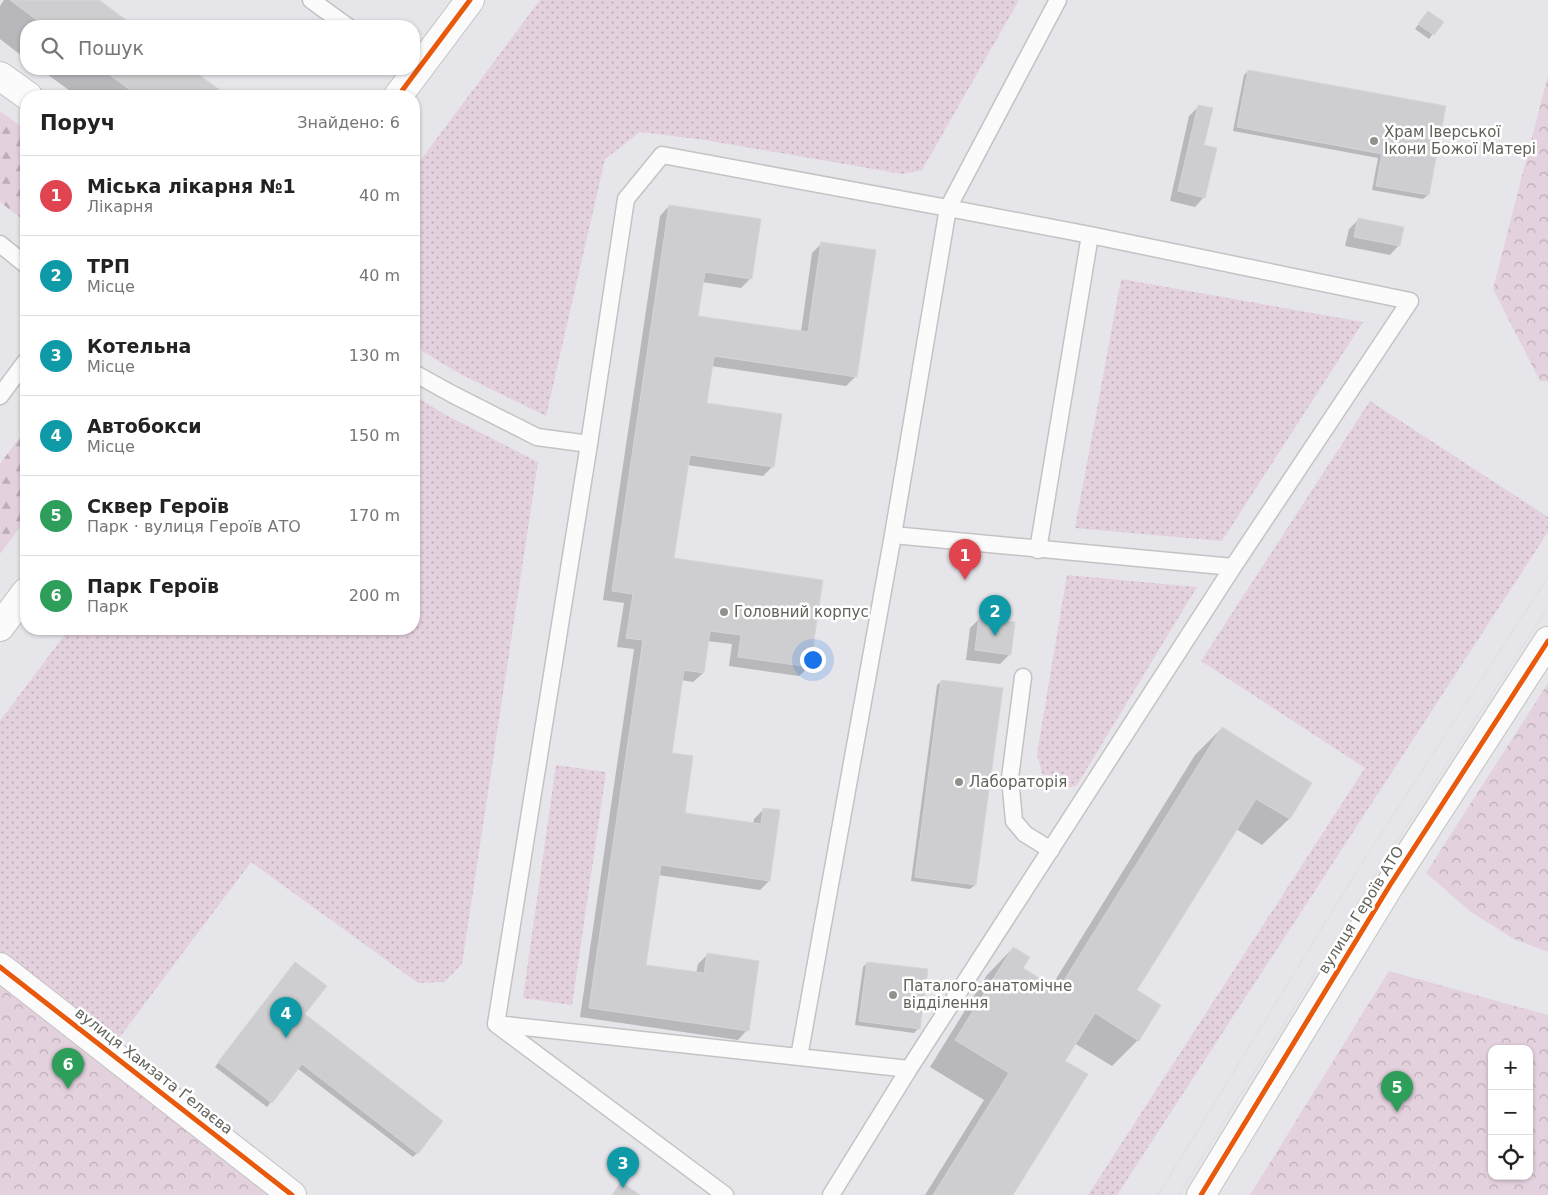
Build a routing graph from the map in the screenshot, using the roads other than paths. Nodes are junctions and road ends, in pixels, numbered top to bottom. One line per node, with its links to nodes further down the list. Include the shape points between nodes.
1 (311, 0): 4 (lane)
2 (470, 0): 5 (street)
3 (1058, 0): 10 (lane)
4 (339, 20)
5 (420, 60)
6 (408, 75): 9 (street)
7 (0, 76): 8 (street)
8 (20, 90)
9 (401, 90)
10 (948, 208): 11 (lane); 17 (lane, via 662,155 626,199); 18 (lane)
11 (1090, 235): 19 (lane); 20 (lane, via 1410,301)
12 (0, 244): 13 (lane)
13 (20, 259)
14 (20, 369): 16 (lane)
15 (420, 376): 17 (lane, via 537,437)
16 (0, 396)
17 (589, 444): 27 (lane)
18 (893, 535): 19 (lane); 28 (lane)
19 (1038, 550): 20 (lane)
20 (1233, 567): 25 (lane)
21 (20, 600): 22 (street)
22 (0, 627)
23 (1548, 641): 33 (street, вулиця Героїв АТО, via 1390,885)
24 (1023, 677): 25 (lane, via 1010,778 1014,820 1025,834)
25 (1051, 850): 29 (lane)
26 (0, 967): 30 (street, вулиця Хамзата Ґелаєва)
27 (496, 1024): 28 (lane); 31 (lane)
28 (799, 1057): 29 (lane)
29 (910, 1069): 32 (lane)
30 (292, 1195)
31 (725, 1195)
32 (831, 1195)
33 (1201, 1195)

